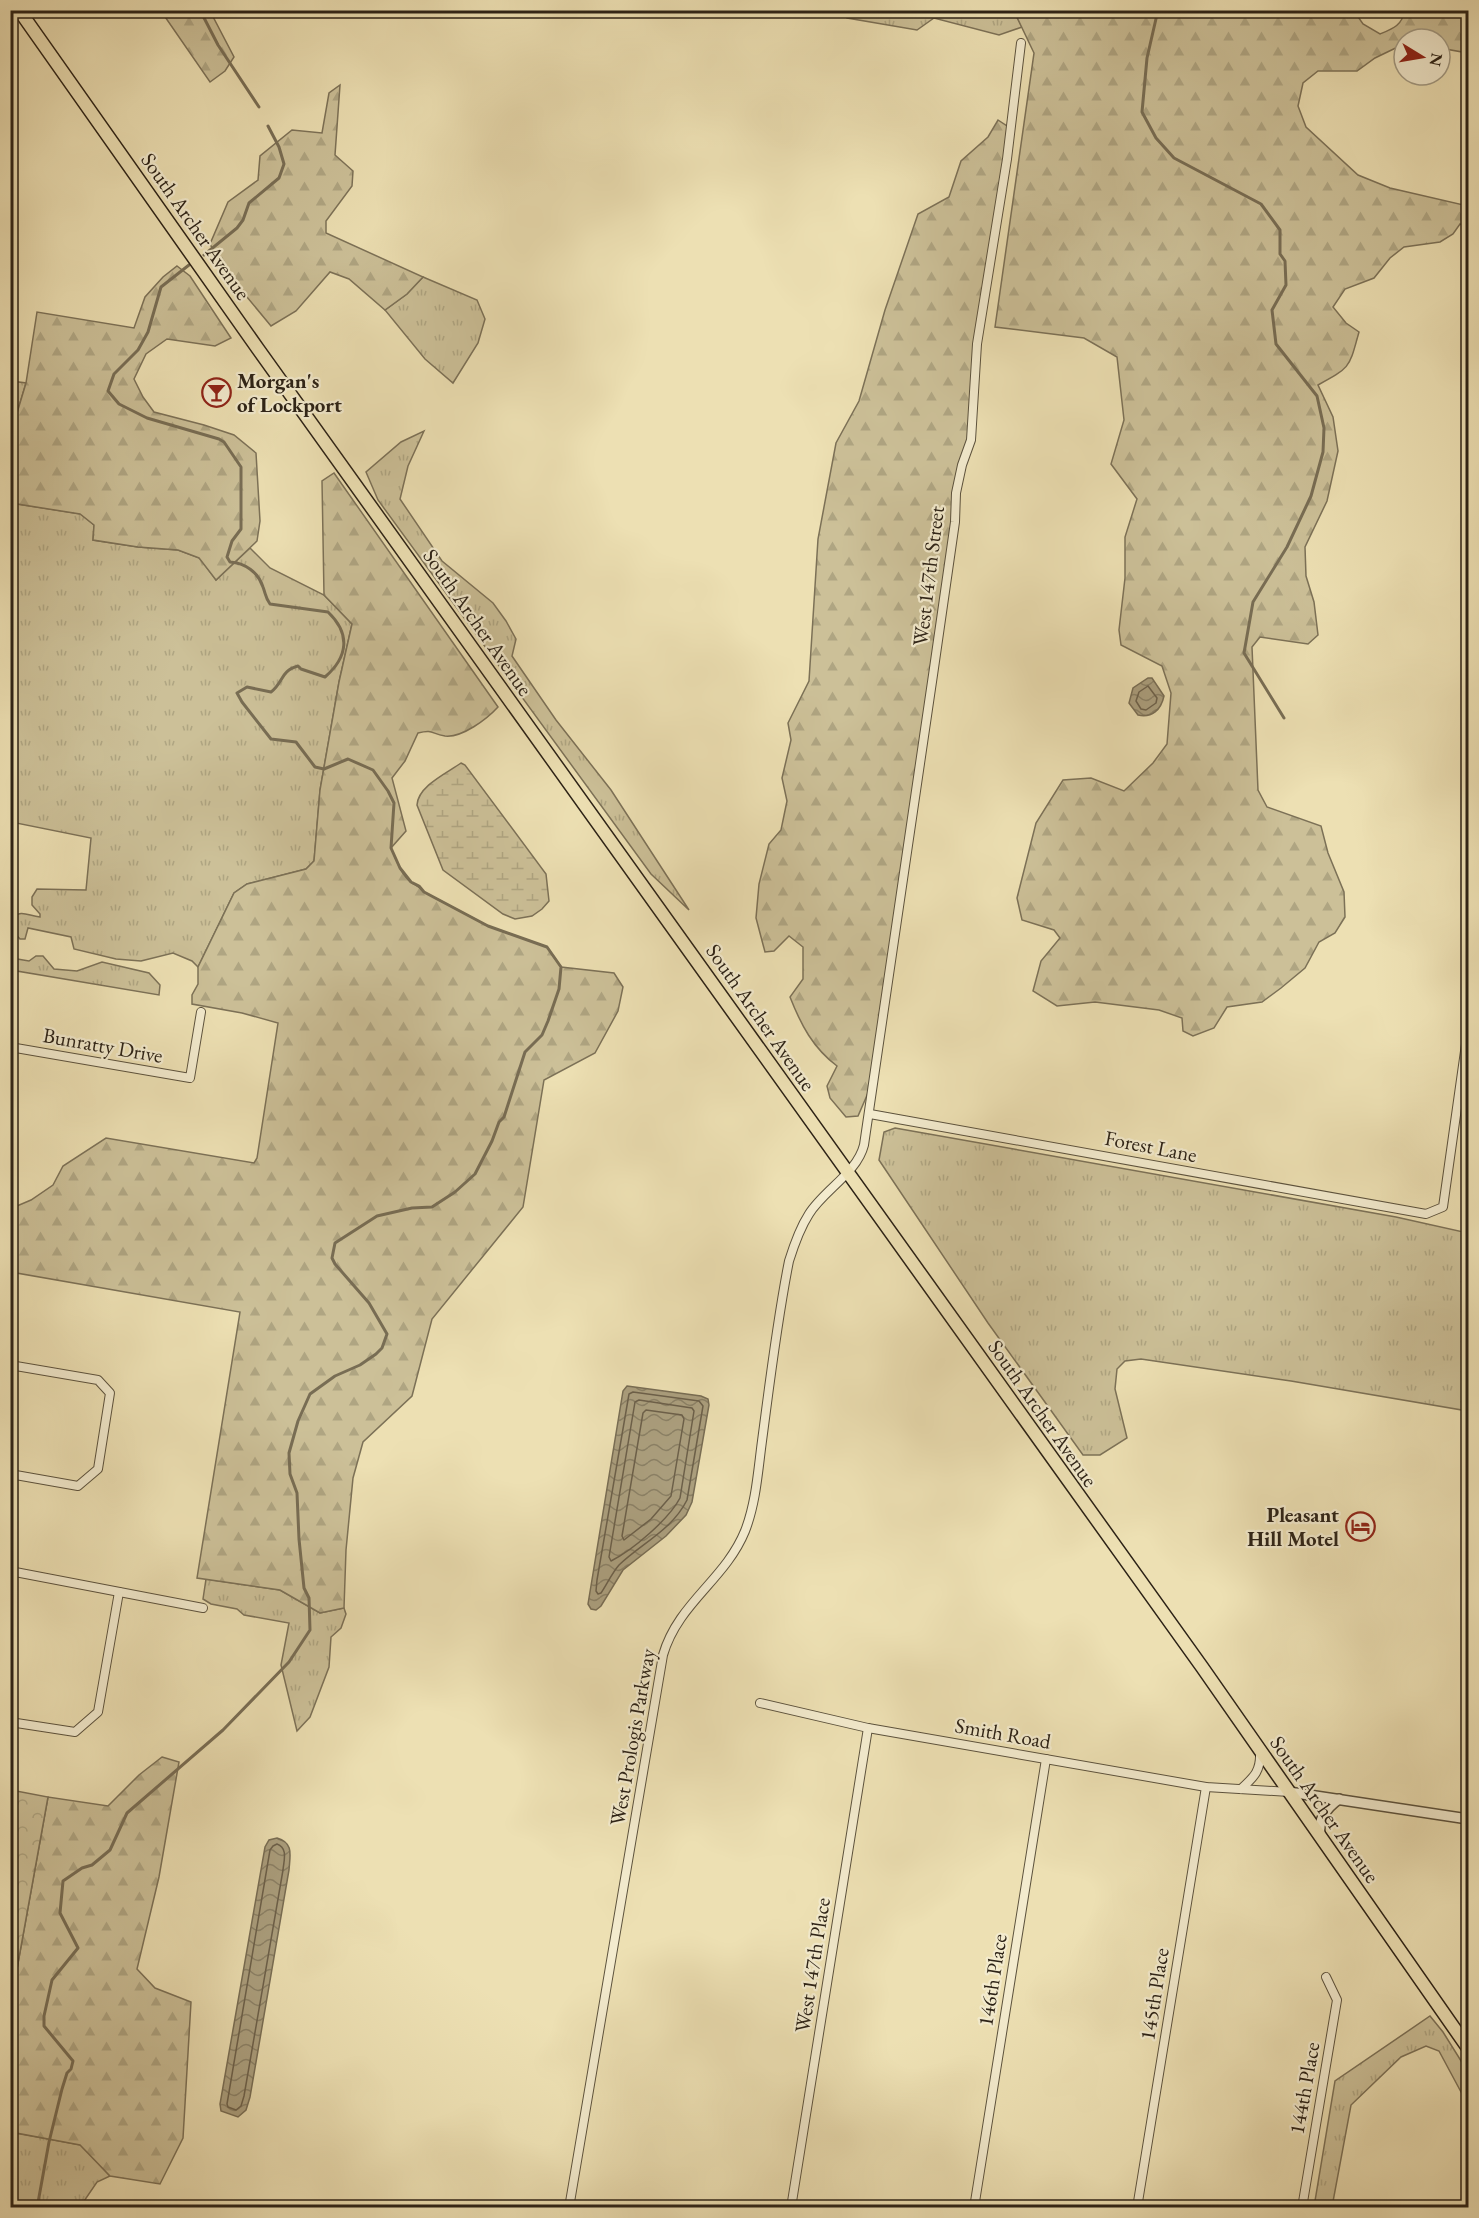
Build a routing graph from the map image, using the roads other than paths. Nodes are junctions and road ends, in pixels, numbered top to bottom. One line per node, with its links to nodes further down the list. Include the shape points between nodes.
1 (19, 10): 7 (main road, South Archer Avenue)
2 (1021, 43): 6 (street, West 147th Street, via 977,344 974,419 956,493)
3 (201, 1012): 5 (street, Bunratty Drive, via 190,1078)
4 (1468, 1030): 6 (street, Forest Lane, via 1443,1207 1426,1214)
5 (10, 1047)
6 (870, 1114): 7 (street, West 147th Street, via 862,1152)
7 (847, 1172): 16 (main road, South Archer Avenue); 26 (street, West Prologis Parkway, via 809,1213 789,1261 754,1498 745,1530 723,1569 681,1616 663,1654)
8 (10, 1365): 9 (street, via 98,1380 110,1394 98,1469 78,1486)
9 (10, 1474)
10 (10, 1571): 11 (street)
11 (119, 1592): 12 (street); 14 (street, via 98,1712 75,1732)
12 (203, 1608)
13 (760, 1703): 15 (street, Smith Road)
14 (10, 1722)
15 (868, 1728): 17 (street, Smith Road); 27 (street, West 147th Place)
16 (1260, 1751): 19 (street, via 1261,1765); 20 (main road, South Archer Avenue)
17 (1046, 1759): 18 (street, Smith Road); 28 (street, 146th Place)
18 (1206, 1787): 19 (street, Smith Road); 29 (street, 145th Place)
19 (1241, 1789): 20 (street, Smith Road)
20 (1289, 1792): 21 (street, Smith Road); 23 (main road, South Archer Avenue)
21 (1339, 1799): 22 (street, Smith Road); 23 (street, via 1324,1814)
22 (1468, 1820)
23 (1320, 1835): 25 (main road, South Archer Avenue)
24 (1326, 1977): 30 (street, 144th Place, via 1337,2000)
25 (1468, 2048)
26 (569, 2208)
27 (791, 2208)
28 (974, 2208)
29 (1137, 2208)
30 (1302, 2208)

